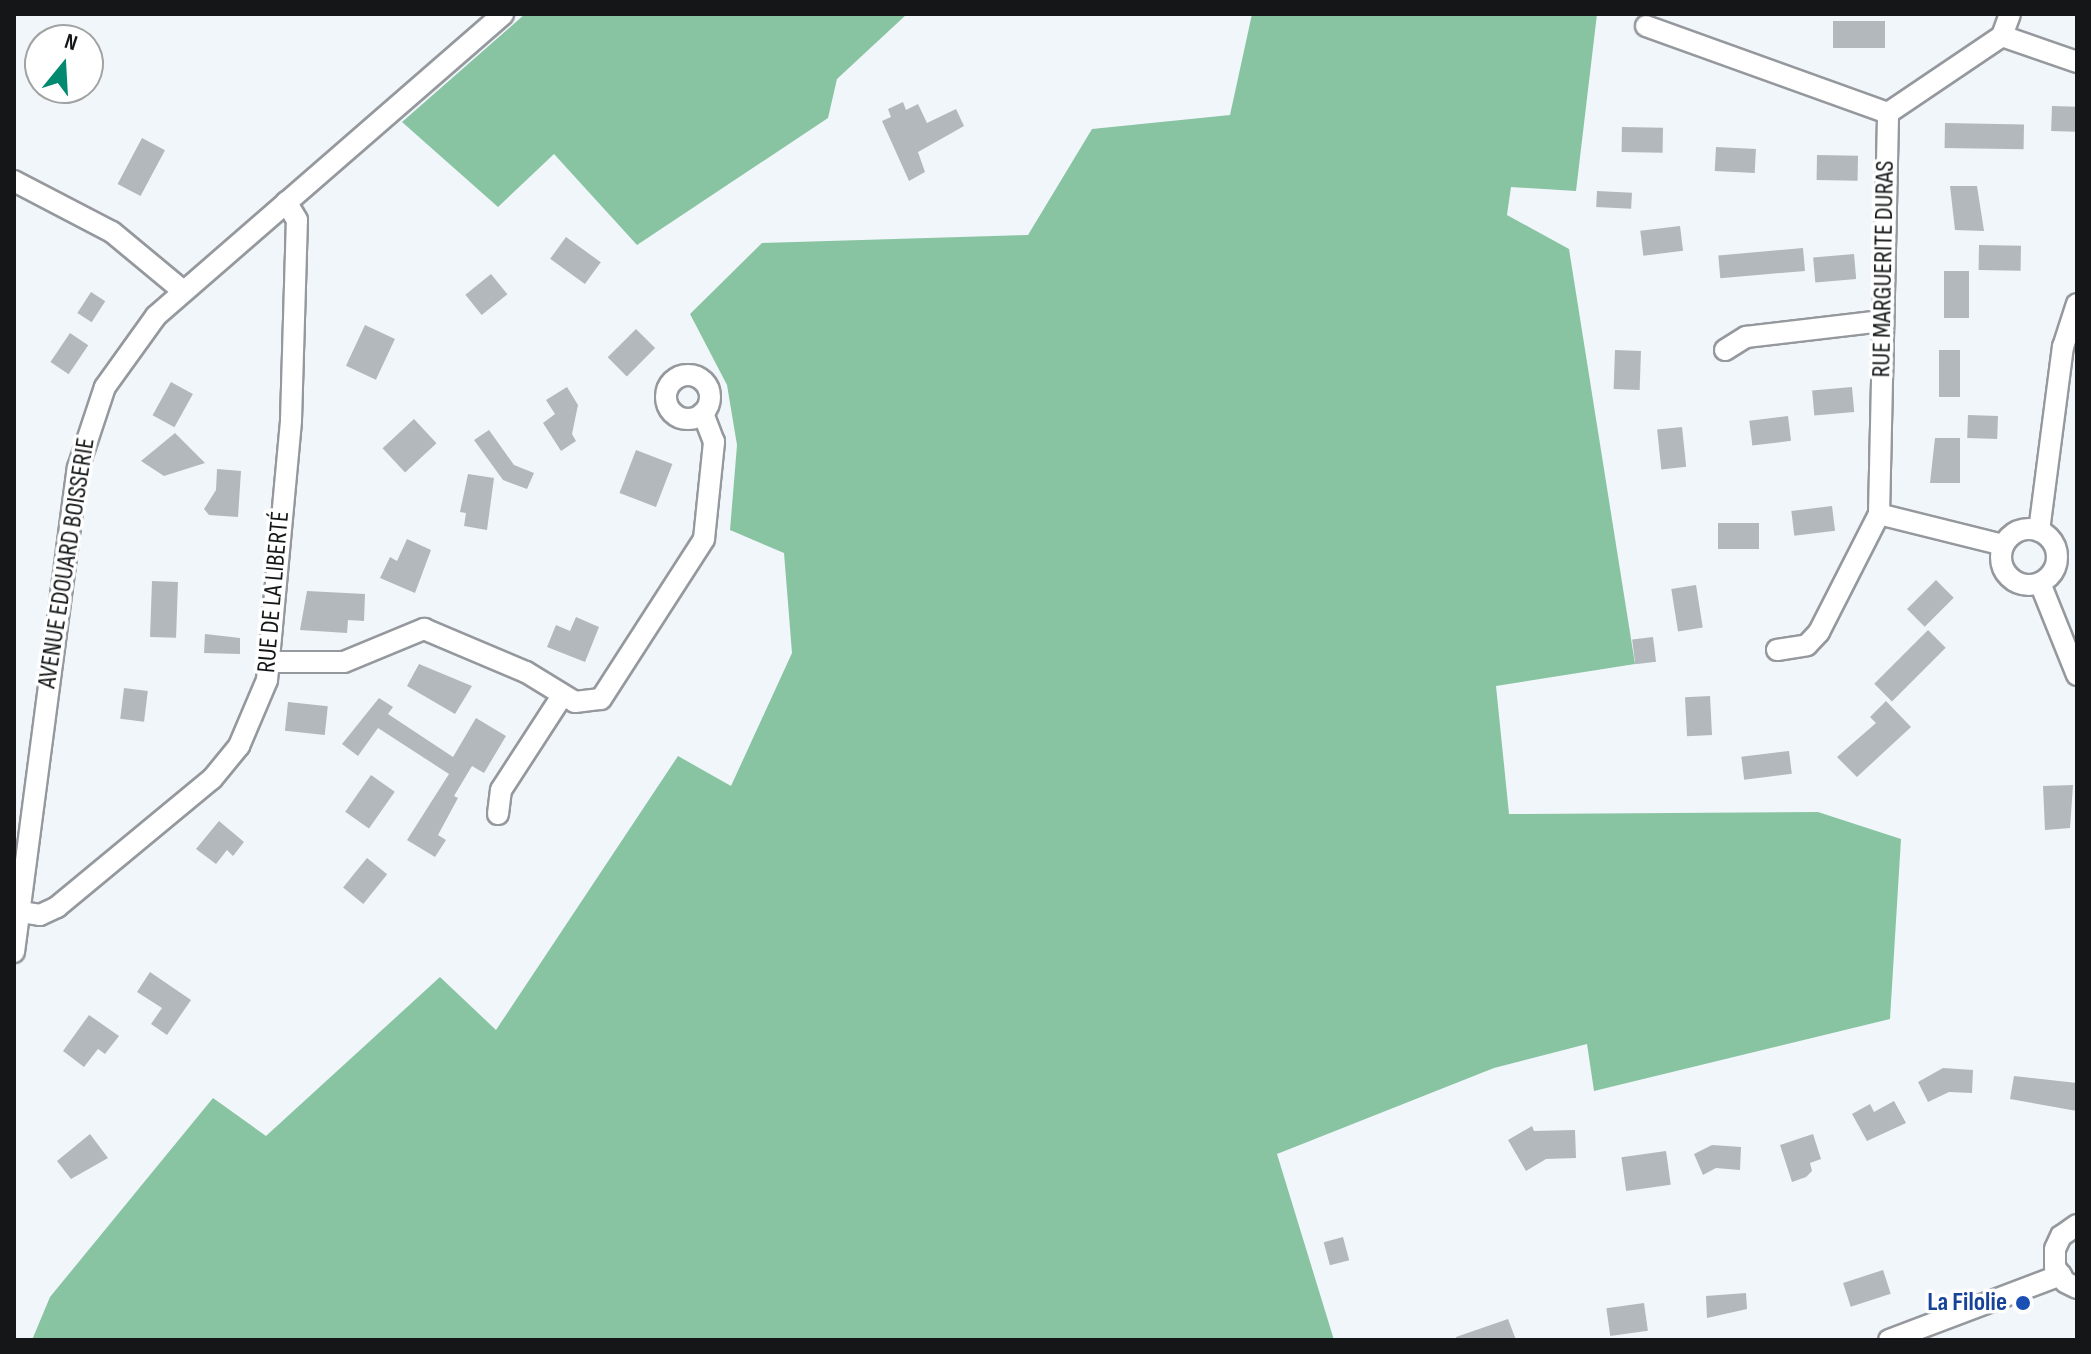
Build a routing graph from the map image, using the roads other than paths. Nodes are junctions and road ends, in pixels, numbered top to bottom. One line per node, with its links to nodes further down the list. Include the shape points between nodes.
1 (503, 14): 8 (street, AVENUE EDOUARD BOISSERIE)
2 (2010, 14): 4 (street)
3 (1646, 26): 6 (street)
4 (2002, 36): 5 (street); 6 (street)
5 (2077, 62)
6 (1888, 113): 11 (street, RUE MARGUERITE DURAS)
7 (14, 181): 9 (street, via 112,232)
8 (286, 202): 9 (street, AVENUE EDOUARD BOISSERIE); 19 (street, RUE DE LA LIBERTÉ, via 297,220 295,323)
9 (183, 291): 23 (street, AVENUE EDOUARD BOISSERIE, via 124,355 82,447)
10 (2077, 304): 15 (street, via 2063,347)
11 (1882, 321): 12 (street, via 1746,337); 14 (street, RUE MARGUERITE DURAS)
12 (1725, 350)
13 (703, 413): 21 (street, via 714,431 704,539 611,691 589,703)
14 (1879, 514): 16 (street); 18 (street, via 1825,625 1807,645)
15 (2039, 531): 16 (street, via 2015,533); 17 (street, via 2052,541 2057,557 2053,573)
16 (2003, 545): 17 (street, via 2001,562 2008,576 2023,585)
17 (2040, 583): 20 (street)
18 (1777, 650)
19 (271, 662): 21 (street, via 344,662 424,629 526,672); 23 (street, RUE DE LA LIBERTÉ, via 239,746 212,779 57,907 40,915)
20 (2077, 675)
21 (562, 696): 22 (street, via 501,790)
22 (498, 814)
23 (21, 912): 24 (street, AVENUE EDOUARD BOISSERIE)
24 (14, 952)
25 (2077, 1225): 26 (street, via 2061,1236 2055,1249)
26 (2069, 1282): 27 (street)
27 (1889, 1340)

